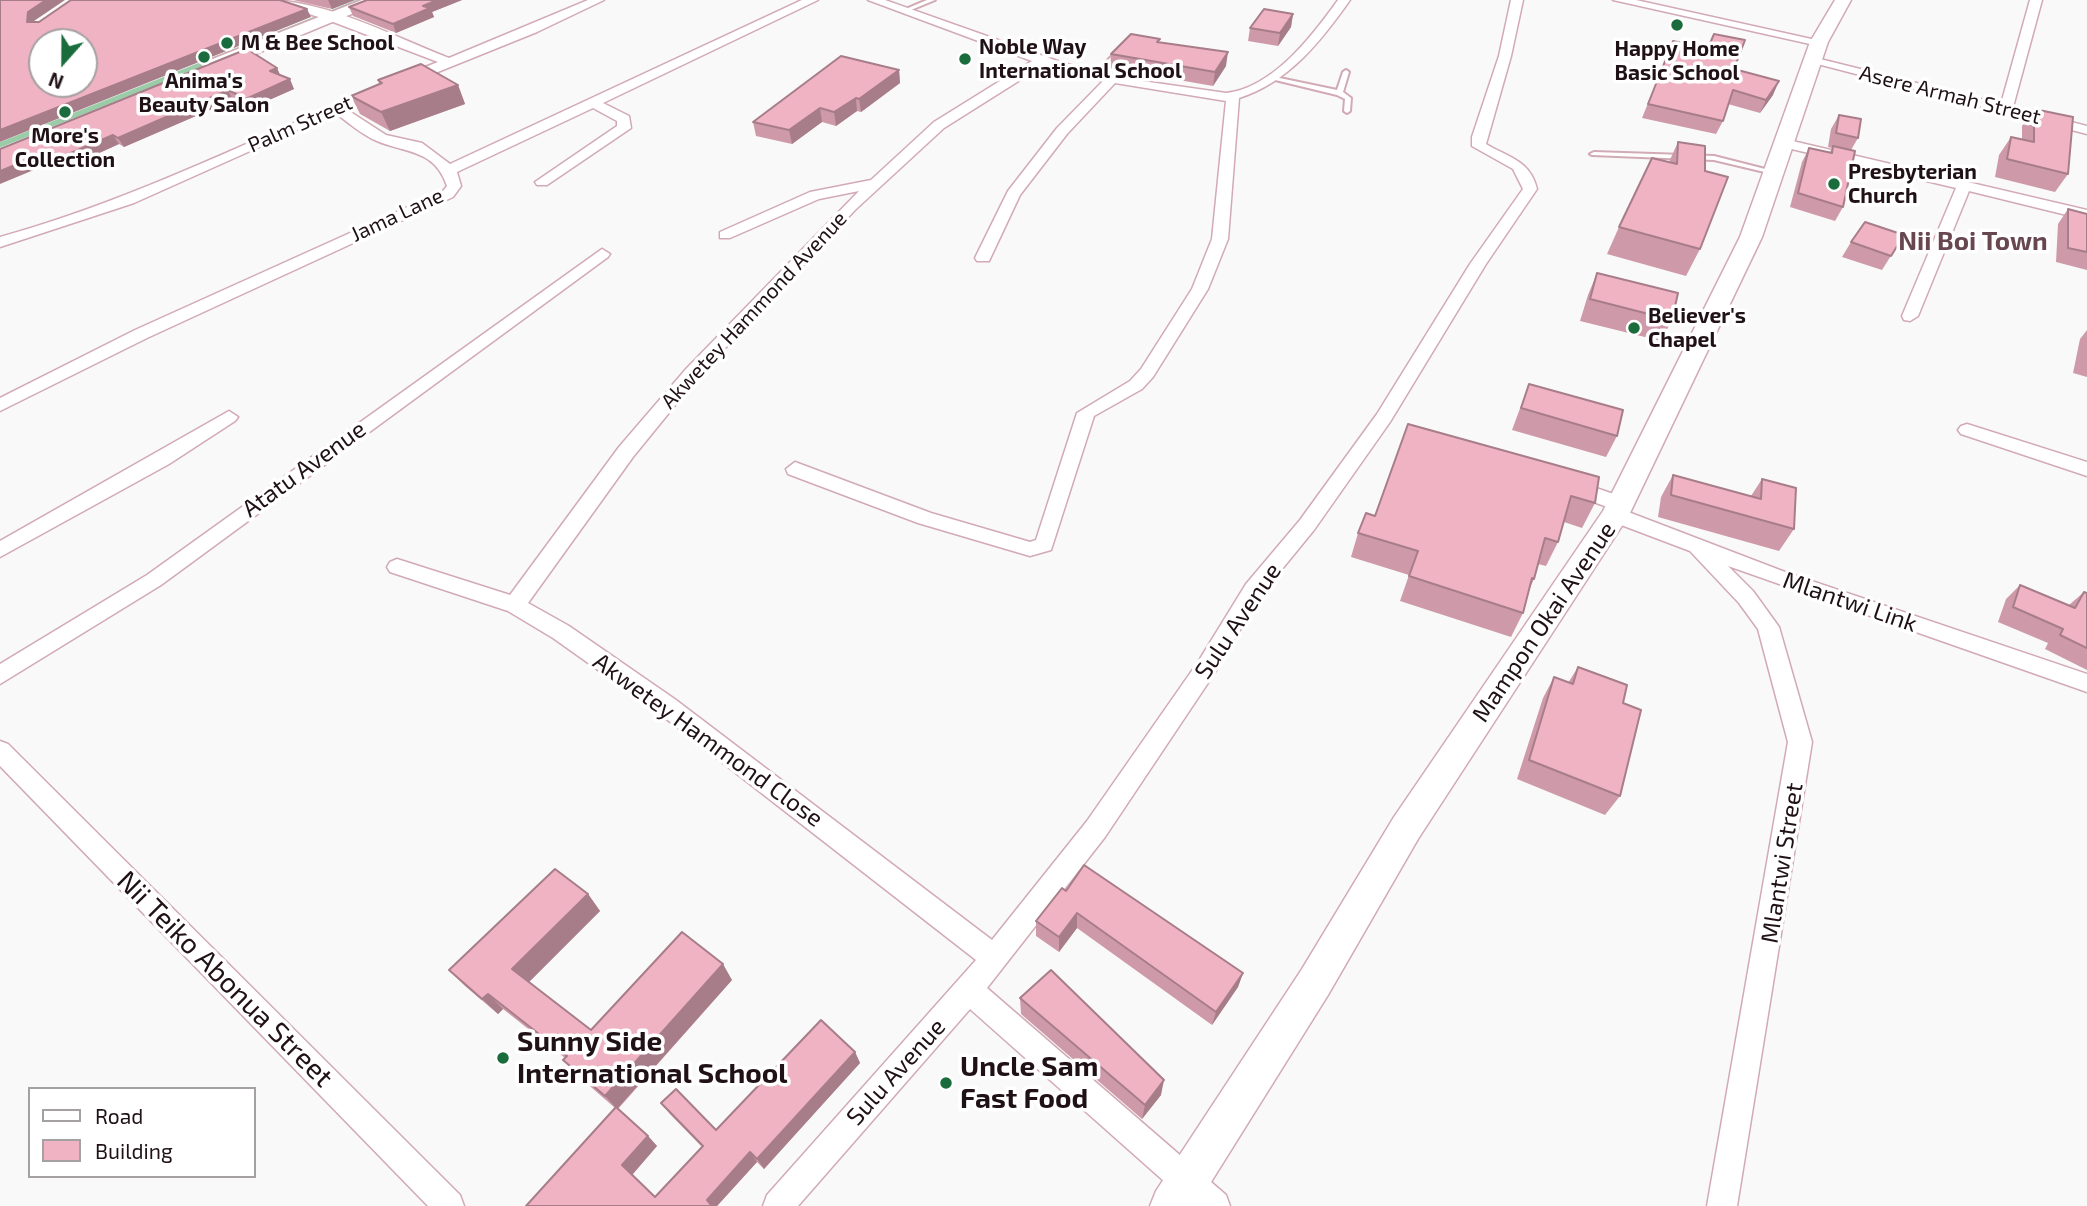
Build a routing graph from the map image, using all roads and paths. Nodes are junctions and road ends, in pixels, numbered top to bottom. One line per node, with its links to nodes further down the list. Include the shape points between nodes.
1 (271, 0): 13 (street)
2 (377, 0): 13 (street)
3 (598, 0): 17 (street, Palm Street, via 538,29)
4 (812, 0): 26 (street, Jama Lane)
5 (878, 0): 12 (street)
6 (932, 0): 12 (lane)
7 (1343, 0): 22 (street, via 1304,51)
8 (1517, 0): 58 (street, Sulu Avenue, via 1479,146 1521,166 1528,173 1530,189 1478,264 1390,420 1253,590 1206,668 1096,829)
9 (1619, 0): 14 (street)
10 (1843, 0): 14 (street, Mampon Okai Avenue)
11 (2036, 0): 28 (street)
12 (904, 11): 18 (street)
13 (332, 17): 17 (street); 20 (street)
14 (1819, 42): 16 (street, Mampon Okai Avenue)
15 (1122, 48): 21 (lane)
16 (1812, 61): 28 (street, Asere Armah Street); 31 (street, Mampon Okai Avenue)
17 (448, 62): 27 (street, Palm Street)
18 (1040, 62): 21 (street); 36 (street, Akwetey Hammond Avenue, via 946,120)
19 (1346, 72): 24 (lane)
20 (191, 74)
21 (1095, 76): 23 (street)
22 (1270, 78): 24 (lane); 25 (street)
23 (1112, 79): 25 (street); 42 (street, via 1062,131 1013,194)
24 (1339, 93): 29 (lane, via 1348,98)
25 (1233, 96): 47 (street, via 1220,239 1200,289 1147,373 1128,390 1086,413 1044,545 1030,549 925,518)
26 (594, 103): 33 (street, Jama Lane); 35 (street, via 624,120 624,128)
27 (336, 108): 33 (street, via 381,138 417,146); 40 (street, Palm Street, via 133,198)
28 (2006, 109): 30 (street, Asere Armah Street)
29 (1347, 111)
30 (2087, 130)
31 (1784, 143): 34 (street, Mampon Okai Avenue); 37 (street)
32 (1594, 155): 34 (lane, via 1714,158)
33 (449, 170): 44 (street, Jama Lane, via 454,187 448,194 176,317)
34 (1773, 172): 50 (street, Mampon Okai Avenue, via 1751,237)
35 (542, 183)
36 (876, 183): 39 (street, via 815,195); 54 (street, Akwetey Hammond Avenue, via 692,373 626,452)
37 (1964, 186): 38 (street); 43 (street)
38 (2087, 215)
39 (724, 235)
40 (0, 242)
41 (602, 254): 55 (street, Atatu Avenue, via 154,580)
42 (983, 258)
43 (1910, 316)
44 (0, 405)
45 (229, 416): 52 (street)
46 (1967, 430): 48 (street)
47 (796, 469)
48 (2087, 469)
49 (1546, 477): 50 (street, Mlantwi Link)
50 (1618, 510): 51 (street, Mlantwi Link); 60 (street, Mampon Okai Avenue, via 1406,828 1315,982)
51 (1698, 548): 56 (street, Mlantwi Link); 64 (street, Mlantwi Street, via 1768,627 1800,742)
52 (0, 550)
53 (397, 567): 54 (street, Akwetey Hammond Close)
54 (515, 605): 58 (street, Akwetey Hammond Close, via 668,708)
55 (0, 676)
56 (2087, 683)
57 (0, 751): 61 (street, Nii Teiko Abonua Street)
58 (994, 958): 59 (street, Sulu Avenue)
59 (969, 990): 60 (street); 62 (street, Sulu Avenue)
60 (1179, 1192): 63 (street)
61 (449, 1206)
62 (778, 1206)
63 (1215, 1206)
64 (1722, 1206)

